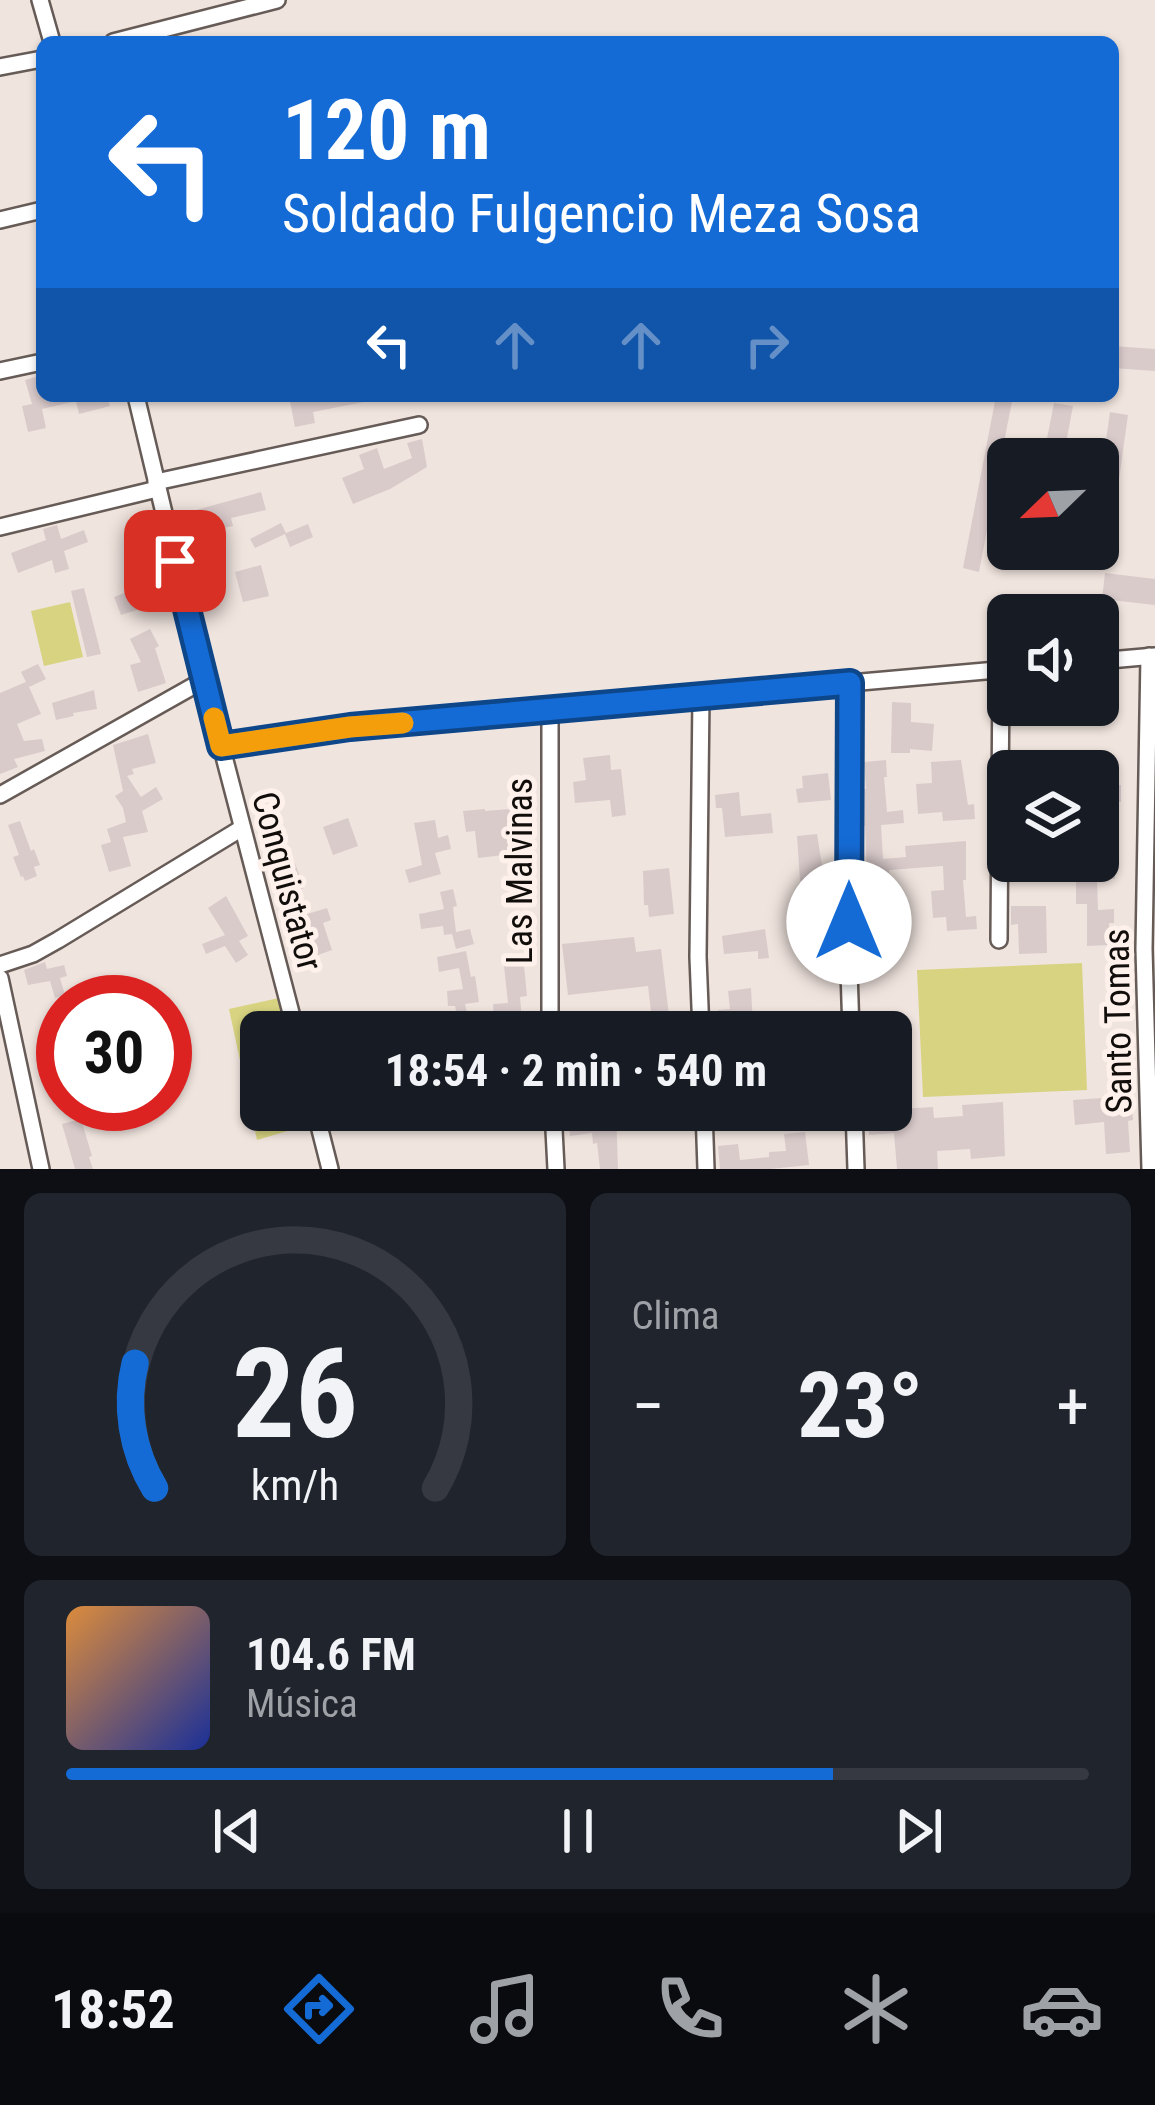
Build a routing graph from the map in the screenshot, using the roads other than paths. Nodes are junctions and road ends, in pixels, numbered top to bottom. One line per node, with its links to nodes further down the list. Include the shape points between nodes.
1 (40, 0): 3 (street)
2 (278, 0): 4 (street)
3 (50, 36)
4 (137, 36)
5 (36, 60): 6 (street)
6 (0, 67)
7 (36, 211): 8 (street)
8 (0, 220)
9 (36, 363): 10 (street)
10 (0, 371)
11 (137, 402): 13 (street, Conquistator)
12 (419, 425): 13 (street)
13 (157, 485): 14 (street); 18 (street, Conquistator)
14 (0, 526)
15 (1152, 656): 16 (street); 42 (street, Santo Tomas, via 1144,949)
16 (1119, 659)
17 (987, 671): 19 (street)
18 (204, 680): 23 (street, Conquistator); 24 (street)
19 (850, 683): 20 (street); 32 (street)
20 (700, 697): 21 (street); 31 (street)
21 (550, 711): 23 (street); 30 (street, Las Malvinas)
22 (1003, 726): 26 (street)
23 (221, 746): 25 (street, Conquistator)
24 (0, 795)
25 (242, 828): 27 (street, via 58,940); 29 (street, Conquistator)
26 (999, 940)
27 (0, 965)
28 (0, 978): 37 (street)
29 (290, 1011)
30 (550, 1011)
31 (699, 1011)
32 (850, 1011)
33 (320, 1131): 38 (street)
34 (555, 1131): 39 (street)
35 (705, 1131): 40 (street)
36 (855, 1131): 41 (street)
37 (41, 1169)
38 (330, 1169)
39 (556, 1169)
40 (706, 1169)
41 (856, 1169)
42 (1150, 1169)

